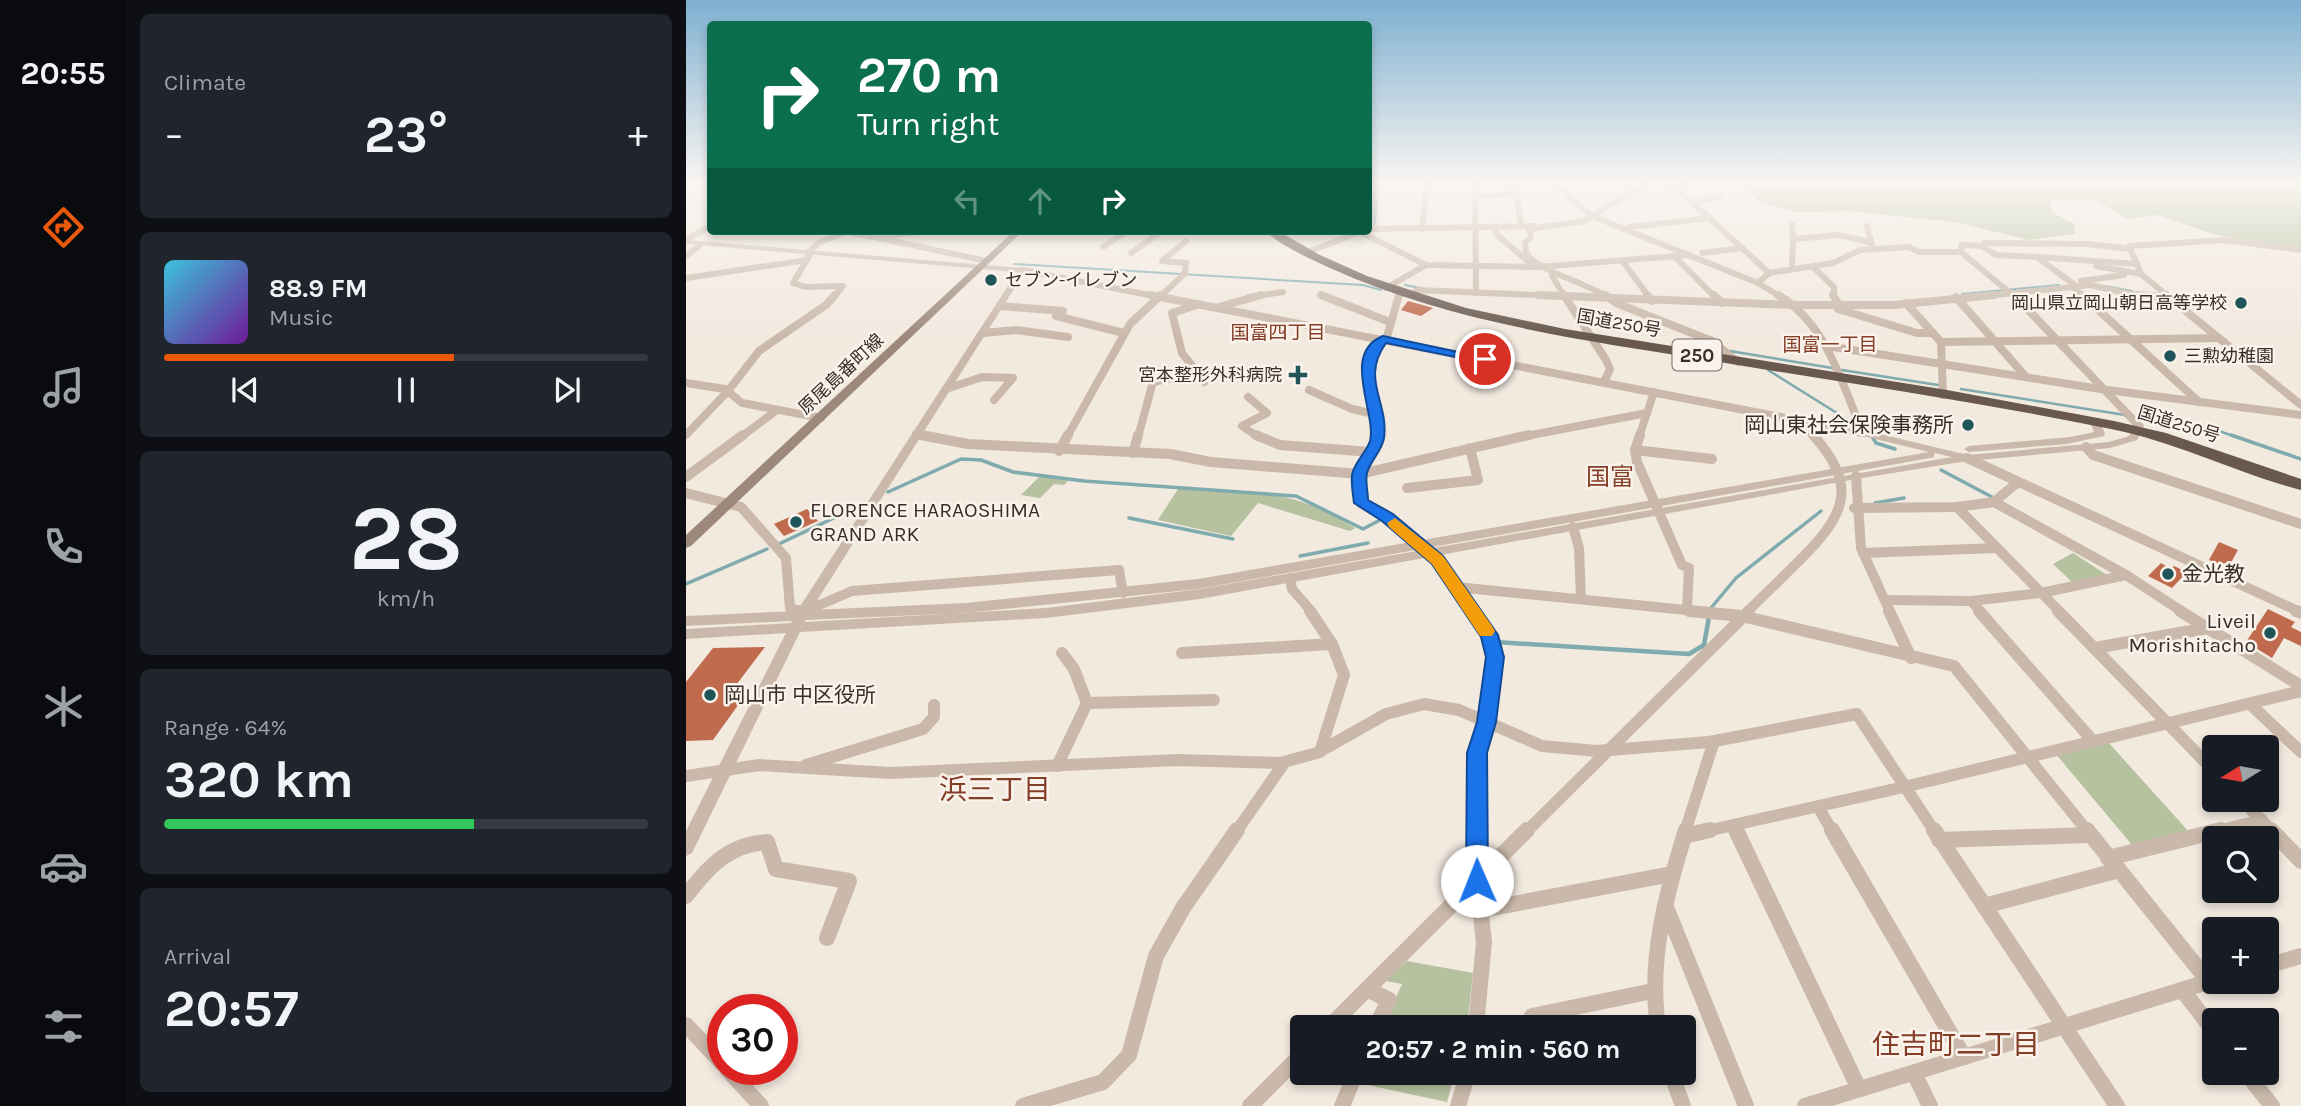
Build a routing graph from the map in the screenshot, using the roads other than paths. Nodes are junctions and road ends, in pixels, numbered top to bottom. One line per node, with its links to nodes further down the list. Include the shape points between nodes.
1 (836, 236): 36 (street, via 820,242)
2 (861, 236): 20 (street)
3 (893, 236): 20 (street)
4 (1014, 236): 44 (main road, 原尾島番町線)
5 (1120, 236): 28 (street)
6 (1155, 236): 34 (street)
7 (1279, 236): 32 (highway, 国道250号 / 250)
8 (1286, 236): 32 (highway, 国道250号 / 250)
9 (1348, 236): 32 (street)
10 (1369, 236): 46 (street)
11 (1476, 236): 47 (street)
12 (1498, 236): 48 (street)
13 (1531, 236): 48 (street, via 1525,243 1527,254)
14 (1644, 236): 37 (street)
15 (1728, 236): 29 (street)
16 (1793, 236): 21 (street)
17 (1832, 236): 21 (street)
18 (1841, 236): 26 (street)
19 (1869, 236): 26 (street)
20 (871, 239): 44 (street)
21 (1793, 239): 50 (street)
22 (686, 241): 24 (street)
23 (1186, 242): 63 (street, via 1162,261 1186,263 1184,274)
24 (701, 244): 36 (street); 38 (street)
25 (2087, 244): 27 (street); 30 (street); 42 (street)
26 (1871, 245): 33 (street); 49 (street)
27 (1981, 246): 33 (street, via 1961,245); 40 (street, via 2001,256)
28 (1103, 247)
29 (1742, 248): 35 (street); 52 (street)
30 (2131, 249): 31 (street, via 2129,246 2224,240); 45 (street)
31 (2301, 250)
32 (1308, 251): 59 (highway, 国道250号 / 250)
33 (1961, 252): 58 (street)
34 (1131, 253)
35 (1702, 253)
36 (808, 255): 44 (street); 55 (street); 100 (street, via 793,283 843,286 826,305 759,351)
37 (1689, 255): 39 (street); 56 (street)
38 (686, 257)
39 (1675, 257): 43 (street); 69 (street)
40 (2036, 257): 41 (street); 57 (street)
41 (2066, 257): 42 (street); 53 (street)
42 (2093, 260): 45 (street)
43 (1624, 263): 48 (street); 68 (street)
44 (984, 264): 51 (street); 111 (main road, 原尾島番町線)
45 (2137, 264): 53 (street)
46 (1426, 265): 47 (street); 59 (street)
47 (1477, 265): 48 (street); 61 (street)
48 (1540, 267): 66 (street)
49 (1813, 267): 50 (street); 73 (street, via 1834,287)
50 (1792, 269): 52 (street)
51 (1022, 270): 63 (street); 74 (street)
52 (1769, 273): 56 (street)
53 (2139, 274): 57 (street); 65 (street)
54 (1552, 276): 64 (street)
55 (686, 278)
56 (1758, 283): 72 (street)
57 (2073, 285): 58 (street); 65 (street); 83 (street)
58 (2009, 290): 67 (street); 86 (street)
59 (1400, 291): 61 (street); 76 (street); 80 (highway, 国道250号 / 250, via 1481,315)
60 (1283, 292): 75 (street)
61 (1476, 292): 64 (street)
62 (1321, 295): 76 (street)
63 (1161, 296): 71 (street); 78 (street)
64 (1565, 296): 66 (street); 80 (street)
65 (2158, 297): 82 (street)
66 (1610, 298): 68 (street); 89 (street, via 1712,341)
67 (1956, 298): 70 (street); 85 (street)
68 (1651, 299): 69 (street)
69 (1721, 302): 72 (street)
70 (1906, 303): 73 (street); 79 (street)
71 (1200, 304): 75 (street); 91 (street, via 1172,313 1182,353)
72 (1793, 304): 73 (street); 88 (street, via 1810,319)
73 (1837, 304): 79 (street, via 1917,333)
74 (1000, 306): 77 (street); 78 (street, via 1063,312 1056,316)
75 (1219, 307): 84 (street)
76 (1390, 322): 84 (street)
77 (983, 333): 81 (street, via 1016,330); 97 (street)
78 (1124, 333): 122 (street)
79 (1933, 333): 87 (street)
80 (1590, 335): 89 (highway, 国道250号 / 250); 96 (street, via 1610,369)
81 (1068, 337)
82 (2219, 338): 83 (street); 106 (street)
83 (2131, 339): 86 (street); 105 (street)
84 (1384, 340): 96 (street); 109 (street, via 1368,364)
85 (1995, 341): 86 (street); 87 (street); 93 (street)
86 (2059, 341): 99 (street)
87 (1941, 342): 90 (street)
88 (1827, 346): 90 (street); 92 (street)
89 (1737, 360): 92 (highway, 国道250号 / 250)
90 (1940, 363): 93 (street); 102 (street)
91 (1197, 372): 94 (street); 125 (street, via 1153,382)
92 (1839, 376): 102 (highway, 国道250号 / 250); 115 (street)
93 (2026, 377): 99 (street)
94 (1204, 382)
95 (686, 383): 100 (street)
96 (1604, 383): 101 (street)
97 (946, 389): 104 (street, via 982,377 1013,378); 117 (street)
98 (1309, 390): 109 (street)
99 (2107, 390): 105 (street); 114 (street)
100 (728, 391): 107 (street, via 742,403); 116 (street)
101 (1654, 392): 108 (street); 113 (street)
102 (1943, 393): 112 (highway, 国道250号 / 250); 114 (highway, 国道250号 / 250)
103 (1248, 397): 123 (street, via 1267,413 1242,426 1263,440)
104 (994, 400)
105 (2199, 402): 110 (street)
106 (2301, 405)
107 (777, 410): 111 (street); 130 (street)
108 (1647, 413): 120 (street); 121 (street)
109 (1374, 414): 123 (street, via 1377,431)
110 (2301, 415)
111 (821, 418): 136 (main road, 原尾島番町線)
112 (2095, 421): 114 (highway, 国道250号 / 250); 118 (street, via 2100,434)
113 (1800, 422): 115 (street); 129 (street)
114 (2136, 428): 118 (street, via 2113,437); 119 (street, via 2133,438 2120,443); 132 (highway, 国道250号 / 250)
115 (1863, 433): 124 (street)
116 (686, 435)
117 (916, 435): 122 (street); 158 (street)
118 (2067, 440): 124 (street)
119 (2086, 447): 126 (street); 141 (street, via 2093,455)
120 (1470, 448): 128 (street); 133 (street, via 1478,480)
121 (1635, 450): 127 (street); 137 (street)
122 (1059, 451): 125 (street)
123 (1371, 452): 128 (street)
124 (1951, 452): 126 (street); 129 (street)
125 (1133, 453): 128 (street)
126 (1967, 458): 129 (street); 131 (street)
127 (1712, 459)
128 (1360, 474): 144 (street, via 1361,503 1387,517)
129 (1846, 475): 137 (street); 138 (street); 140 (street)
130 (686, 477)
131 (2018, 482): 135 (street); 156 (street)
132 (2301, 482)
133 (1407, 488)
134 (686, 493): 136 (street)
135 (1994, 502): 139 (street); 147 (street)
136 (729, 503): 143 (main road, 原尾島番町線); 158 (street, via 741,507 786,558 790,608)
137 (1656, 507): 142 (street); 144 (street); 155 (street, via 1682,565 1689,568)
138 (1858, 507): 139 (street); 140 (street); 146 (street)
139 (1958, 507): 145 (street)
140 (1840, 509): 157 (street, via 1826,533)
141 (2301, 524)
142 (1573, 527): 144 (street); 152 (street, via 1579,548)
143 (686, 543)
144 (1424, 548): 148 (street); 149 (street); 150 (street)
145 (1996, 548): 146 (street); 151 (street)
146 (1863, 553): 153 (street)
147 (2126, 575): 151 (street); 160 (street)
148 (1290, 578): 158 (street, via 1046,613); 162 (street, via 1292,589)
149 (1456, 587): 152 (street); 172 (street, via 1489,635 1495,657)
150 (1123, 593): 158 (street); 158 (street, via 1119,570 852,591)
151 (2041, 593): 154 (street); 163 (street)
152 (1581, 599): 155 (street)
153 (1886, 600): 154 (street); 166 (street)
154 (1971, 601): 174 (street)
155 (1687, 609): 157 (street)
156 (2301, 613)
157 (1742, 616): 166 (street); 176 (street)
158 (799, 619): 159 (street); 161 (street); 184 (street)
159 (686, 621)
160 (2208, 628): 163 (street); 167 (street)
161 (686, 634)
162 (1332, 644): 165 (street); 177 (street, via 1344,675)
163 (2095, 648): 173 (street)
164 (1062, 653): 169 (street)
165 (1182, 653)
166 (1911, 658): 179 (street, via 1954,666)
167 (2301, 689): 171 (street)
168 (1214, 700): 169 (street)
169 (1087, 702): 182 (street)
170 (934, 705): 183 (street, via 934,717 923,729)
171 (2251, 705): 173 (street); 178 (street)
172 (1487, 722): 176 (street, via 1558,749); 177 (street, via 1439,704 1419,704 1392,712); 199 (street, via 1477,753)
173 (2168, 723): 174 (street); 180 (street)
174 (2092, 740): 179 (street)
175 (1713, 744): 176 (street); 186 (street, via 1857,714); 192 (street)
176 (1610, 749): 199 (street)
177 (1320, 752): 181 (street)
178 (2301, 752)
179 (2027, 756): 186 (street); 191 (street)
180 (2202, 758)
181 (1284, 763): 182 (street, via 1182,760); 231 (street, via 1182,908 1156,956 1129,1055 1103,1082)
182 (1057, 766): 183 (street, via 888,773)
183 (800, 767): 184 (street)
184 (724, 769): 185 (street); 194 (street)
185 (686, 776)
186 (1904, 787): 187 (street); 193 (street)
187 (1818, 807): 190 (street); 221 (street)
188 (2254, 812): 189 (street)
189 (2262, 820): 195 (street); 196 (street)
190 (1734, 826): 192 (street); 229 (street)
191 (2090, 835): 193 (street); 195 (street)
192 (1684, 836): 198 (street)
193 (1939, 840): 201 (street)
194 (686, 848)
195 (2108, 858): 197 (street)
196 (2301, 861)
197 (2119, 870): 201 (street); 207 (street)
198 (1672, 874): 202 (street); 203 (street)
199 (1477, 881): 203 (street); 209 (street)
200 (686, 896): 204 (street, via 699,878 737,845 767,842 776,869 849,881)
201 (1983, 906): 219 (street)
202 (1666, 907): 210 (street); 236 (street)
203 (1481, 910): 214 (street, via 1483,975)
204 (827, 938)
205 (2301, 956): 206 (street)
206 (2279, 962)
207 (2202, 969)
208 (2202, 985): 211 (street)
209 (1367, 989): 212 (street); 213 (street, via 1389,1000)
210 (1653, 991): 215 (street); 216 (street)
211 (2183, 992): 217 (street); 219 (street)
212 (1341, 1015)
213 (1382, 1015)
214 (1478, 1015)
215 (1537, 1015)
216 (1654, 1015)
217 (2202, 1016)
218 (686, 1025): 220 (street)
219 (2064, 1026): 221 (street); 239 (street)
220 (707, 1048)
221 (1964, 1057): 223 (street)
222 (1290, 1066): 232 (street)
223 (1914, 1073): 229 (street); 238 (street)
224 (742, 1085): 230 (street)
225 (1351, 1085): 233 (street)
226 (1464, 1085): 234 (street)
227 (1675, 1085): 235 (street)
228 (2255, 1085): 240 (street)
229 (1859, 1089): 237 (street)
230 (761, 1106)
231 (1023, 1106)
232 (1250, 1106)
233 (1342, 1106)
234 (1458, 1106)
235 (1683, 1106)
236 (1746, 1106)
237 (1805, 1106)
238 (1930, 1106)
239 (2116, 1106)
240 (2272, 1106)

